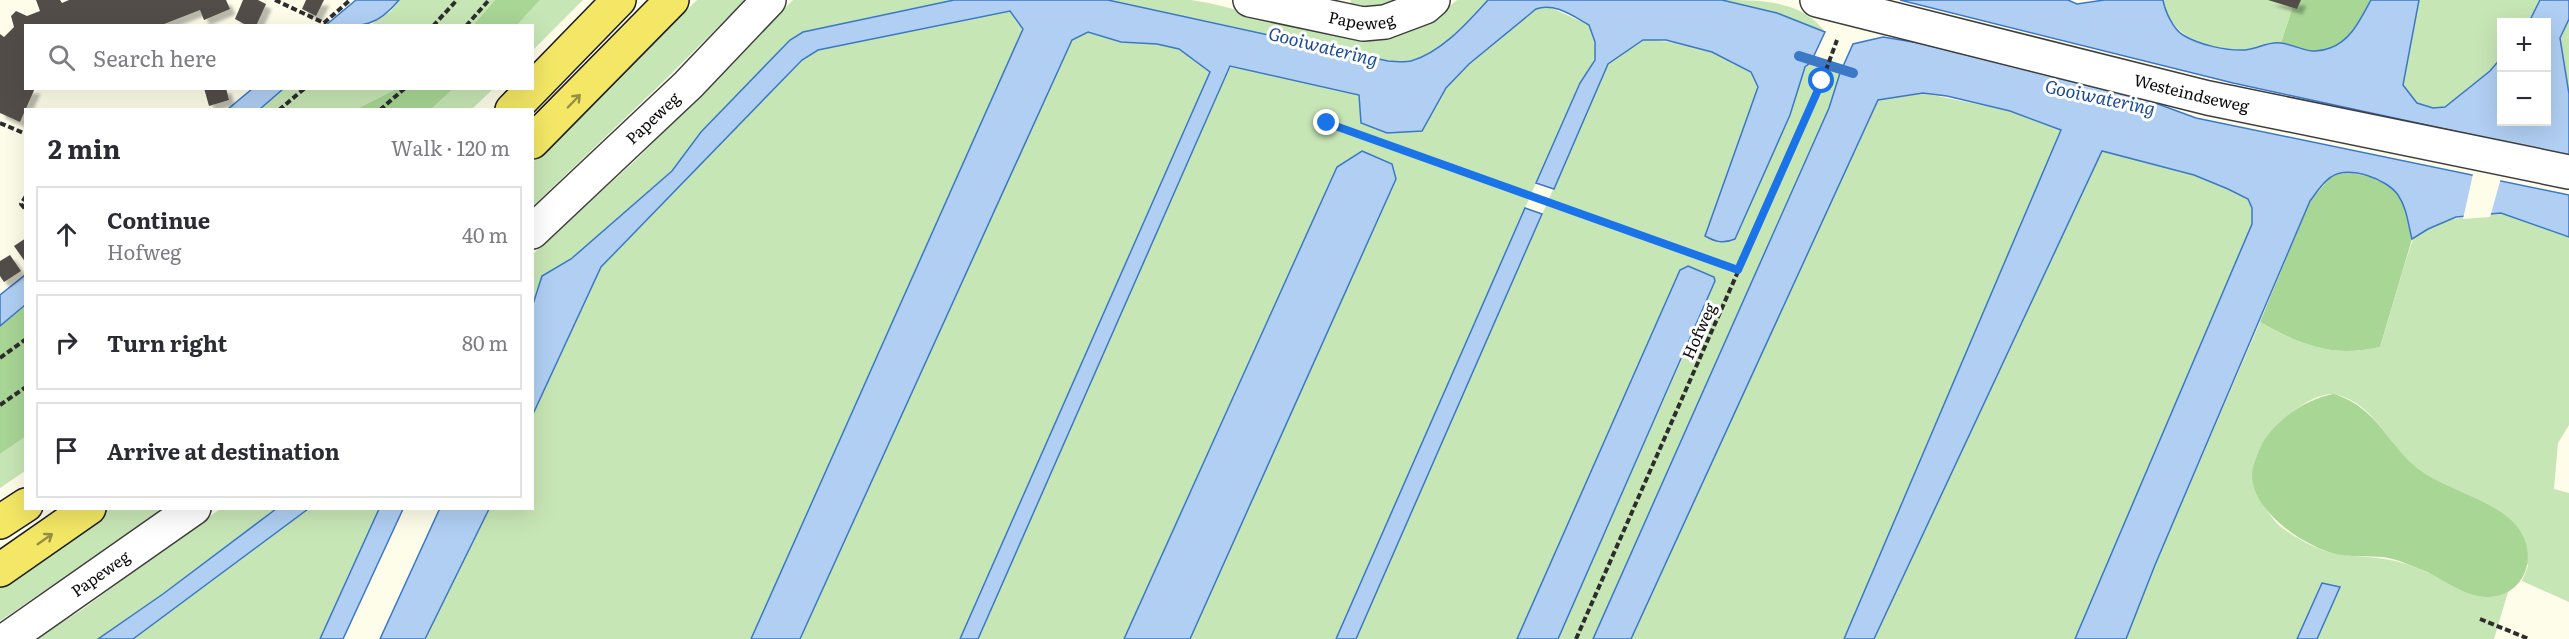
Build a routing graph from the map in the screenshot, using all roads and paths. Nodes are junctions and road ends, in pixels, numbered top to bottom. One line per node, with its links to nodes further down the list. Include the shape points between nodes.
1 (275, 0): 2 (path, via 324,23)
2 (350, 0)
3 (457, 0): 11 (path)
4 (489, 0): 12 (path)
5 (619, 0): 14 (main road)
6 (672, 0): 24 (main road, one-way to 6)
7 (769, 0): 26 (street, Papeweg, via 688,85)
8 (1250, 0): 9 (street, Papeweg, via 1363,24 1385,22 1425,7)
9 (1433, 0)
10 (1817, 0): 25 (street, Westeindseweg, via 2208,98)
11 (435, 24)
12 (468, 24)
13 (1841, 32): 27 (path, Hofweg)
14 (534, 88)
15 (303, 90): 18 (path)
16 (403, 90): 19 (path)
17 (532, 90): 20 (main road)
18 (281, 108)
19 (382, 108)
20 (515, 108)
21 (0, 123): 23 (path)
22 (1327, 123): 27 (path)
23 (24, 133)
24 (534, 140)
25 (2569, 172)
26 (534, 230)
27 (1738, 270): 39 (path, Hofweg)
28 (24, 340): 29 (path)
29 (0, 358)
30 (24, 388): 31 (path)
31 (0, 405)
32 (24, 506): 35 (main road)
33 (86, 510): 36 (main road, one-way to 33)
34 (191, 510): 38 (street, Papeweg)
35 (0, 522)
36 (0, 570)
37 (2480, 620): 40 (path)
38 (7, 639)
39 (1576, 639)
40 (2529, 639)

